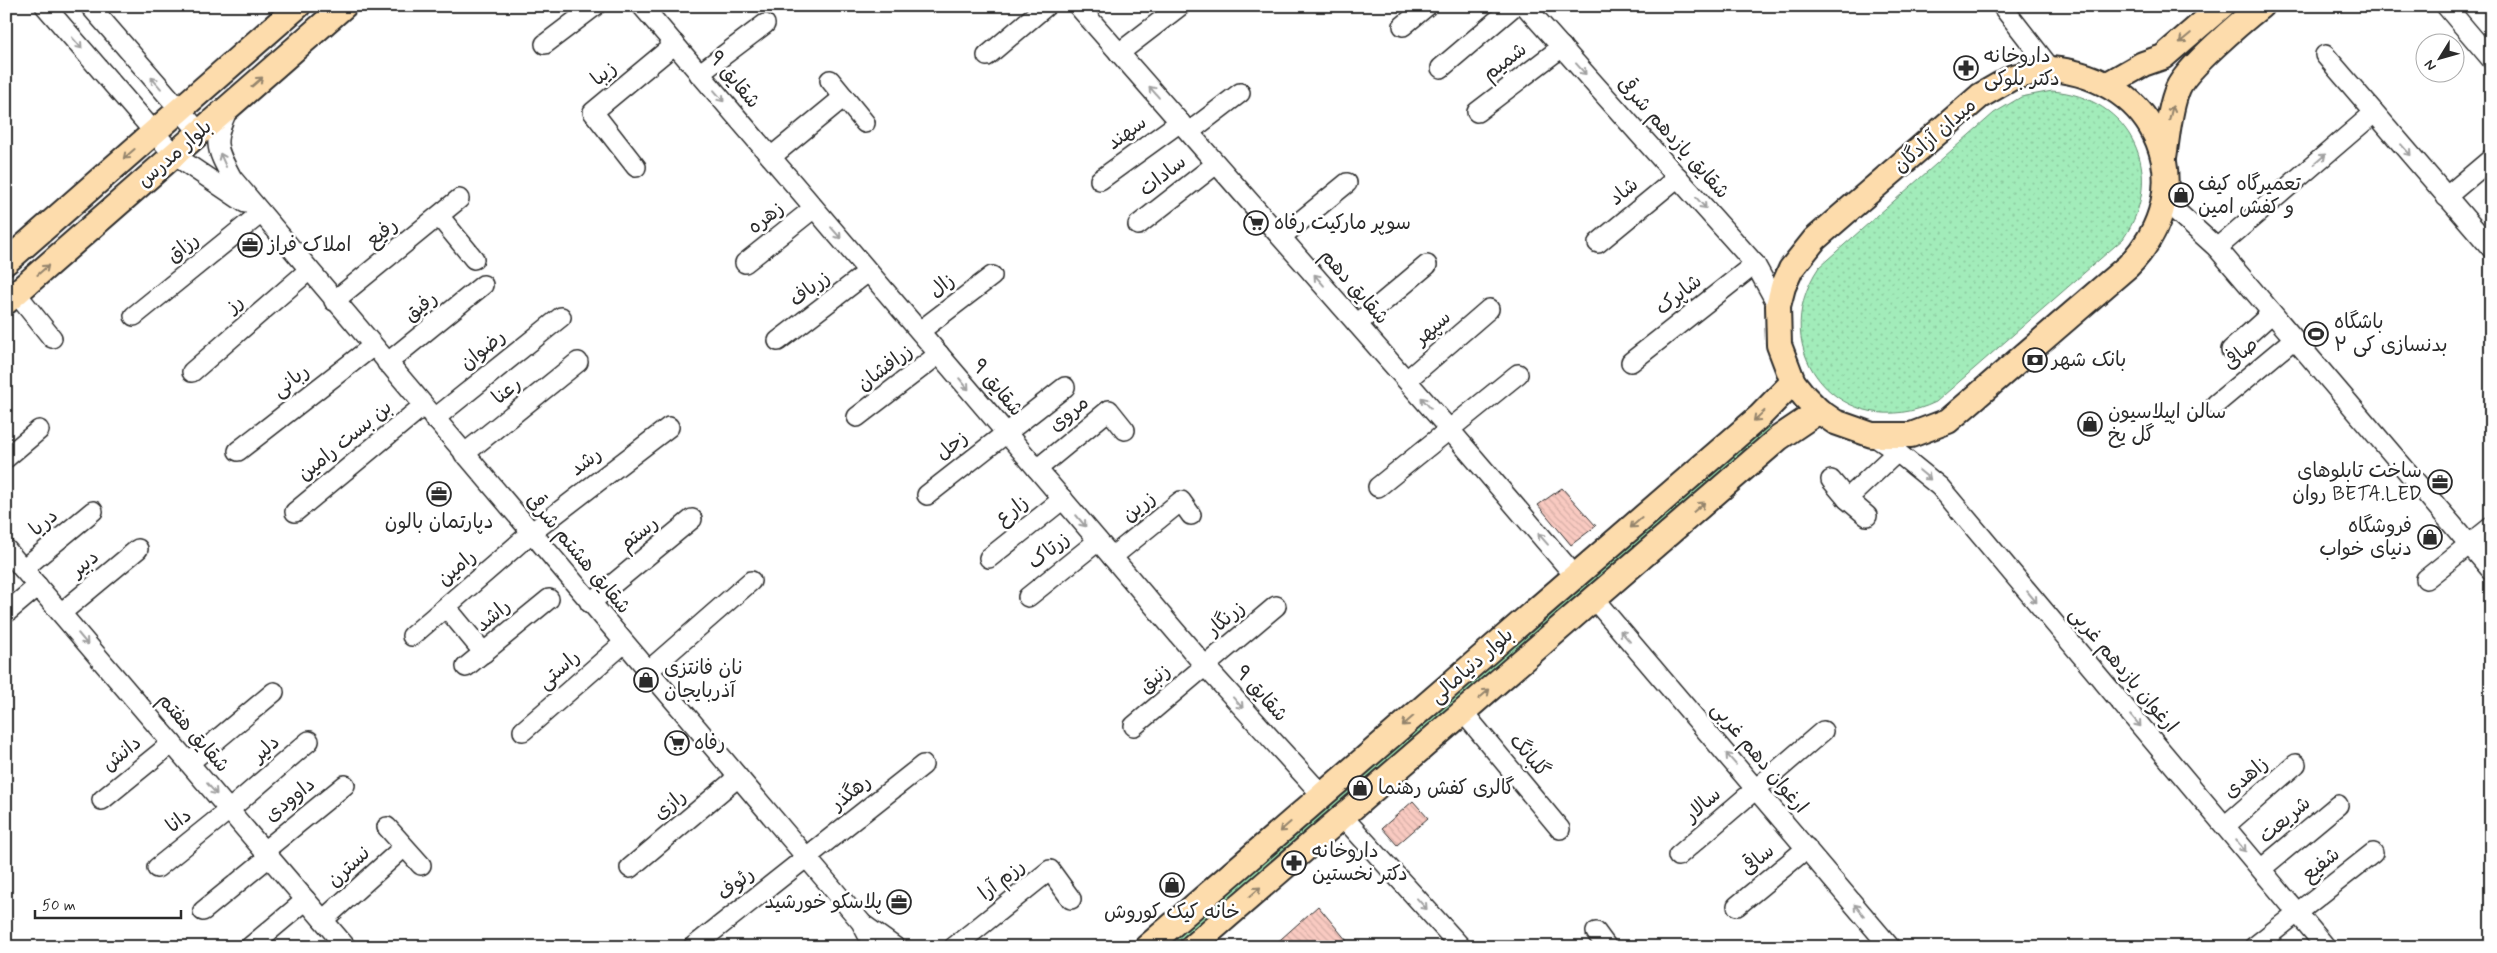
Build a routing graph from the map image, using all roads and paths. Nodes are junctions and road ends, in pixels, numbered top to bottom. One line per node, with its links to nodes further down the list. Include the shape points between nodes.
1 (45, 6): 39 (street, شقایق هشتم شرقی, one-way to 39)
2 (90, 6): 34 (street, one-way to 2)
3 (298, 6): 34 (main road, بلوار مدرس)
4 (344, 6): 33 (main road, بلوار مدرس, one-way to 4)
5 (596, 6): 19 (street)
6 (642, 6): 20 (street, شقایق ۹)
7 (1046, 6): 24 (street)
8 (1078, 6): 22 (street, شقایق دهم)
9 (1180, 6): 22 (street)
10 (1427, 6): 18 (street)
11 (1514, 6): 26 (street)
12 (1525, 6): 21 (street, شقایق یازدهم شرقی)
13 (2002, 6): 27 (street)
14 (2222, 6): 30 (main road, one-way to 30, via 2162,57)
15 (2261, 6): 44 (main road, one-way to 15, via 2171,113 2179,86 2204,58)
16 (2446, 6): 25 (street)
17 (764, 24): 28 (street)
18 (1403, 26)
19 (545, 44)
20 (674, 44): 28 (street, شقایق ۹); 46 (street, زیبا, via 593,112)
21 (1562, 47): 35 (street, شمیم); 47 (street, شقایق یازدهم شرقی, one-way to 47)
22 (1119, 53): 38 (street, شقایق دهم, one-way to 22)
23 (2325, 55): 36 (street)
24 (987, 56)
25 (2491, 59)
26 (1441, 68)
27 (2051, 69): 30 (main road, میدان آزادگان, via 2080,73); 72 (main road, میدان آزادگان, via 2013,77 1995,85 1838,220 1802,253 1787,278)
28 (699, 74): 42 (street, شقایق ۹, one-way to 42)
29 (830, 80): 32 (street)
30 (2108, 84): 44 (main road, میدان آزادگان, via 2124,95 2150,124)
31 (1240, 93): 38 (street, سهند)
32 (844, 97): 37 (street); 42 (street)
33 (230, 106): 40 (main road, بلوار مدرس); 54 (street, شقایق هشتم شرقی, one-way to 33, via 232,178 217,146 218,131)
34 (180, 110): 39 (main road, بلوار مدرس); 40 (street)
35 (1477, 112)
36 (2374, 113): 50 (street, one-way to 50); 59 (street, one-way to 36)
37 (865, 124)
38 (1184, 127): 45 (street, شقایق دهم); 48 (street, سهند)
39 (154, 132): 41 (street, شقایق هشتم شرقی); 62 (main road, بلوار مدرس, one-way to 62)
40 (200, 133): 41 (main road, بلوار مدرس)
41 (174, 155): 54 (street, شقایق هشتم شرقی); 70 (main road, بلوار مدرس, one-way to 41)
42 (771, 157): 53 (street, شقایق ۹)
43 (2491, 159): 50 (street)
44 (2164, 161): 52 (main road, میدان آزادگان)
45 (1216, 164): 56 (street, سادات); 57 (street, شقایق دهم)
46 (636, 167)
47 (1678, 177): 58 (street, شاد); 64 (street, شقایق یازدهم شرقی, one-way to 64)
48 (1100, 180)
49 (1347, 182): 57 (street)
50 (2446, 197): 60 (street)
51 (459, 199): 55 (street, رفیع)
52 (2164, 200): 59 (street); 102 (main road, میدان آزادگان, via 2152,237 2141,253 1963,410 1948,421 1911,435)
53 (814, 208): 63 (street, زهره); 67 (street, شقایق ۹, one-way to 67)
54 (260, 214): 66 (street, شقایق هشتم شرقی); 75 (street, رزاق)
55 (439, 216): 61 (street); 71 (street, رفیع)
56 (1138, 225)
57 (1281, 237): 77 (street, شقایق دهم, one-way to 57)
58 (1598, 243)
59 (2217, 248): 74 (street)
60 (2491, 248)
61 (474, 260)
62 (6, 262)
63 (745, 263)
64 (1755, 264): 72 (street, شقایق یازدهم شرقی); 86 (street, شاپرک)
65 (1427, 265): 77 (street)
66 (308, 271): 71 (street, شقایق هشتم شرقی); 88 (street, رز)
67 (868, 272): 78 (street, شقایق ۹); 81 (street, زرباف)
68 (992, 276): 78 (street, زال)
69 (483, 285): 87 (street, رفیق)
70 (11, 297): 79 (street)
71 (334, 301): 82 (street, شقایق هشتم شرقی)
72 (1778, 306): 91 (main road, میدان آزادگان, via 1779,345)
73 (1489, 309): 90 (street, سپهر)
74 (2272, 313): 80 (street); 83 (street)
75 (134, 316)
76 (561, 317): 95 (street, رضوان)
77 (1357, 324): 90 (street, شقایق دهم)
78 (920, 332): 84 (street, شقایق ۹)
79 (52, 338)
80 (2294, 339): 93 (street, صافی); 121 (street)
81 (778, 341)
82 (373, 346): 87 (street, شقایق هشتم شرقی); 103 (street, ربانی)
83 (2231, 350)
84 (939, 354): 96 (street, زرافشان); 101 (street, شقایق ۹, one-way to 101)
85 (578, 362): 105 (street, رعنا)
86 (1631, 362)
87 (387, 363): 95 (street, شقایق هشتم شرقی)
88 (192, 372)
89 (1518, 374): 100 (street)
90 (1407, 380): 100 (street, شقایق دهم, one-way to 90)
91 (1793, 382): 94 (main road, میدان آزادگان); 128 (main road, بلوار دنیامالی, one-way to 128, via 1760,416)
92 (1065, 387): 101 (street, زحل)
93 (2216, 404)
94 (1819, 411): 102 (main road, میدان آزادگان, via 1835,422); 133 (main road, بلوار دنیامالی, one-way to 94, via 1779,438)
95 (429, 413): 105 (street, شقایق هشتم شرقی); 114 (street, بن بست رامین)
96 (857, 417)
97 (669, 427): 119 (street, رشد)
98 (39, 430): 106 (street)
99 (1125, 430): 107 (street, مروی, via 1109,410)
100 (1450, 430): 109 (street); 128 (street, شقایق دهم, one-way to 100)
101 (1005, 432): 107 (street, شقایق ۹); 110 (street, زحل)
102 (1872, 435): 104 (street, ارغوان یازدهم غربی)
103 (238, 451)
104 (1898, 452): 112 (street); 164 (street, ارغوان یازدهم غربی, one-way to 164, via 1940,487)
105 (464, 454): 119 (street, شقایق هشتم شرقی)
106 (6, 458)
107 (1037, 469): 111 (street, شقایق ۹)
108 (1831, 480): 112 (street)
109 (1378, 487)
110 (927, 495)
111 (1063, 499): 120 (street, شقایق ۹, one-way to 120); 125 (street, زارع)
112 (1847, 499): 116 (street)
113 (93, 511): 126 (street, دریا)
114 (295, 512)
115 (1191, 515): 124 (street, زرین, via 1181,502)
116 (1868, 516)
117 (692, 519): 135 (street, رستم)
118 (2491, 527): 121 (street)
119 (531, 533): 135 (street, شقایق هشتم شرقی); 137 (street, رامین)
120 (1098, 541): 124 (street, شقایق ۹); 132 (street, زرتاک)
121 (2469, 544): 127 (street); 129 (street)
122 (6, 549): 126 (street, شقایق هفتم)
123 (138, 549): 139 (street, دبیر)
124 (1112, 557): 143 (street, شقایق ۹)
125 (989, 558)
126 (23, 569): 131 (street, شقایق هفتم)
127 (2491, 570)
128 (1575, 576): 159 (main road, بلوار دنیامالی, one-way to 159)
129 (2426, 579)
130 (751, 581): 145 (street)
131 (38, 586): 138 (street); 139 (street, شقایق هفتم)
132 (1028, 597)
133 (1594, 598): 147 (main road, بلوار دنیامالی, one-way to 133); 158 (street, ارغوان دهم غربی, one-way to 133)
134 (549, 599): 142 (street, راشد)
135 (590, 603): 141 (street, شقایق هشتم شرقی)
136 (1276, 606): 143 (street, زرنگار)
137 (446, 607): 140 (street, رامین); 142 (street)
138 (6, 613)
139 (61, 613): 152 (street, شقایق هفتم, one-way to 152)
140 (412, 636)
141 (624, 643): 145 (street, شقایق هشتم شرقی); 149 (street, راستی)
142 (484, 653): 144 (street, راشد)
143 (1205, 666): 148 (street, زنبق); 159 (street, شقایق ۹, one-way to 159)
144 (466, 667)
145 (648, 671): 156 (street, شقایق هشتم شرقی)
146 (274, 692): 153 (street)
147 (1463, 712): 163 (main road, بلوار دنیامالی); 166 (street, گلبانگ)
148 (1134, 726)
149 (523, 731)
150 (1823, 731): 158 (street, سالار)
151 (309, 741): 162 (street, دلیر)
152 (172, 743): 153 (street, شقایق هفتم); 160 (street, دانش)
153 (189, 763): 162 (street, شقایق هفتم, one-way to 162)
154 (924, 764): 172 (street, رهگذر)
155 (2296, 764): 164 (street, زاهدی)
156 (738, 777): 172 (street, شقایق هشتم شرقی); 175 (street, رازی)
157 (345, 785): 170 (street, داوودی)
158 (1756, 788): 168 (street, ارغوان دهم غربی); 171 (street, سالار)
159 (1322, 795): 190 (main road, بلوار دنیامالی, one-way to 190)
160 (102, 800)
161 (2338, 805): 176 (street, شریعت)
162 (229, 810): 170 (street, شقایق هفتم); 174 (street, دانا)
163 (1342, 816): 191 (main road, بلوار دنیامالی, one-way to 163); 192 (street, one-way to 192)
164 (2224, 826): 176 (street, ارغوان یازدهم غربی, one-way to 176)
165 (388, 827): 167 (street)
166 (1560, 829)
167 (404, 847): 173 (street); 182 (street, نسترن)
168 (1807, 848): 179 (street, ساقی); 193 (street, ارغوان دهم غربی, one-way to 168)
169 (2373, 853): 181 (street, شفیع)
170 (267, 854): 178 (street, شقایق هفتم); 180 (street, داوودی)
171 (1678, 856)
172 (806, 857): 183 (street, شقایق هشتم شرقی); 186 (street, رئوف)
173 (421, 865)
174 (157, 868)
175 (630, 868)
176 (2261, 869): 181 (street, ارغوان یازدهم غربی)
177 (1071, 899): 189 (street, رزم آرا, via 1050,870)
178 (306, 900): 182 (street, شقایق هفتم); 184 (street)
179 (1737, 906)
180 (203, 911)
181 (2297, 912): 194 (street, شفیع); 195 (street, ارغوان یازدهم غربی)
182 (323, 920): 185 (street, شقایق هفتم)
183 (861, 922): 187 (street, شقایق هشتم شرقی); 188 (street, شقایق هشتم شرقی)
184 (250, 947)
185 (345, 947)
186 (693, 947)
187 (874, 947)
188 (895, 947)
189 (954, 947)
190 (1147, 947)
191 (1192, 947)
192 (1461, 947)
193 (1890, 947)
194 (2254, 947)
195 (2326, 947)

